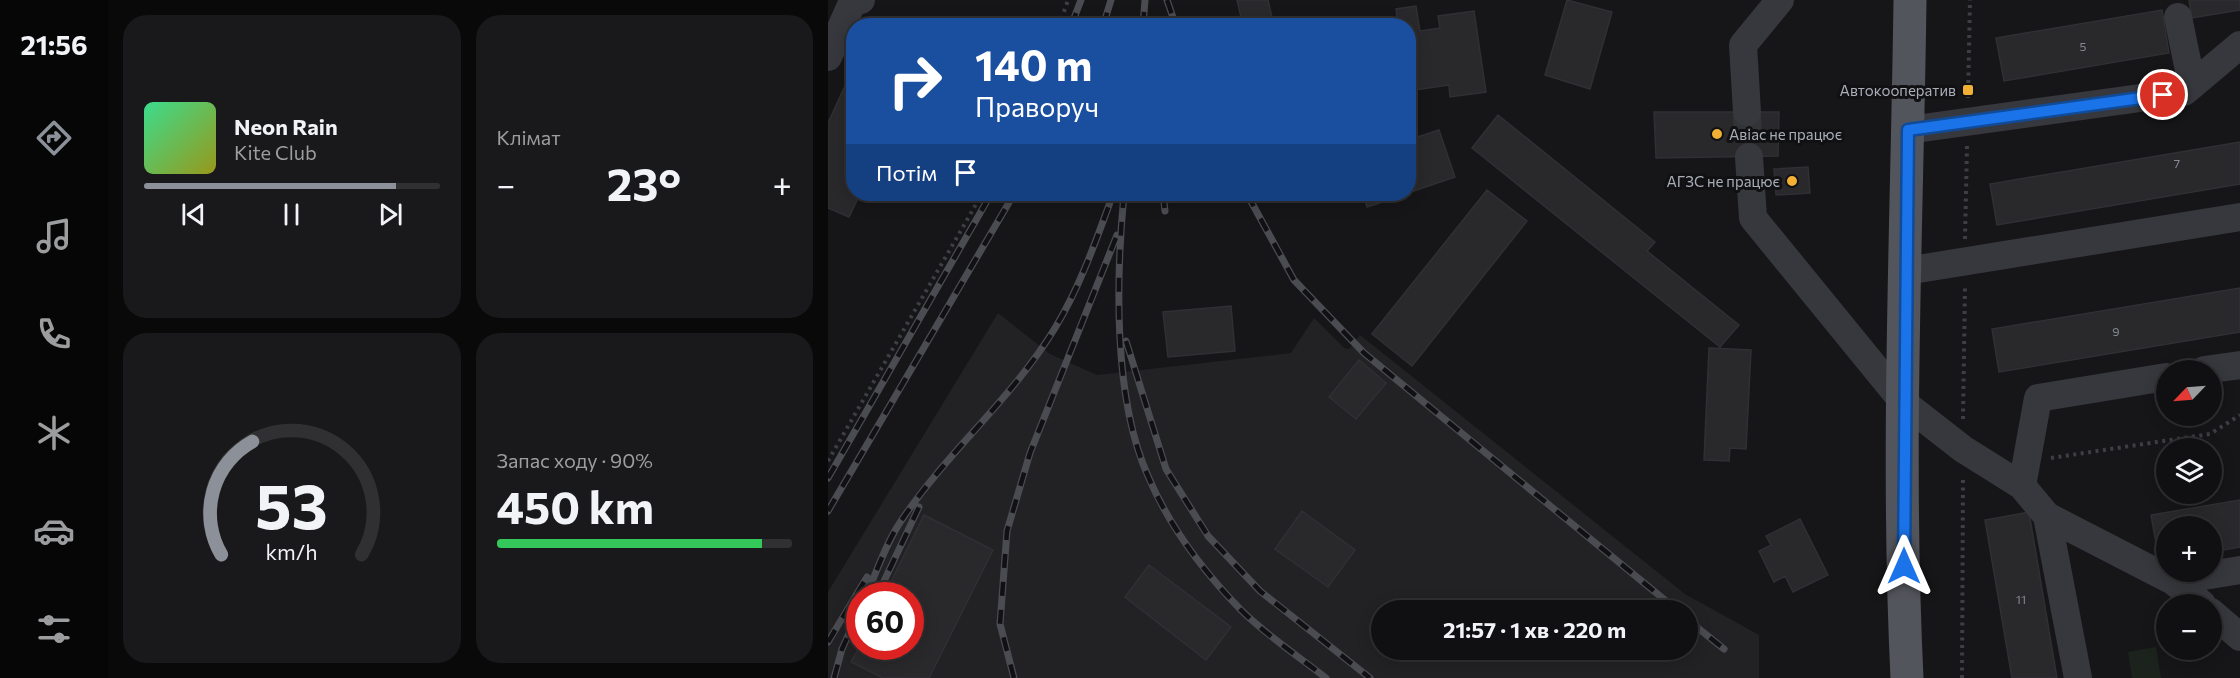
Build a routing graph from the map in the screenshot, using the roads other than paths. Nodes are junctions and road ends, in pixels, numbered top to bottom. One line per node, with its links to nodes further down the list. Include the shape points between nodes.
1 (861, 0): 6 (street, via 852,3)
2 (1780, 0): 8 (street, via 1743,45)
3 (1911, 0): 9 (main road)
4 (2178, 17): 7 (street)
5 (2240, 45): 7 (street)
6 (828, 57)
7 (2192, 85): 9 (street, via 2184,92)
8 (1747, 112)
9 (1908, 130): 12 (main road)
10 (1749, 157): 16 (street, via 1753,218)
11 (2240, 217): 12 (street)
12 (1906, 272): 16 (main road)
13 (2240, 365): 14 (street)
14 (2222, 368)
15 (2156, 379): 17 (street, via 2038,398)
16 (1904, 403): 17 (street, via 1963,449); 26 (main road)
17 (2024, 474): 18 (street)
18 (2047, 516): 20 (street); 27 (street)
19 (2240, 570): 21 (street)
20 (2156, 572)
21 (2222, 573)
22 (2175, 582): 23 (street)
23 (2190, 594)
24 (2222, 620): 25 (street)
25 (2238, 632)
26 (1908, 678)
27 (2078, 678)

